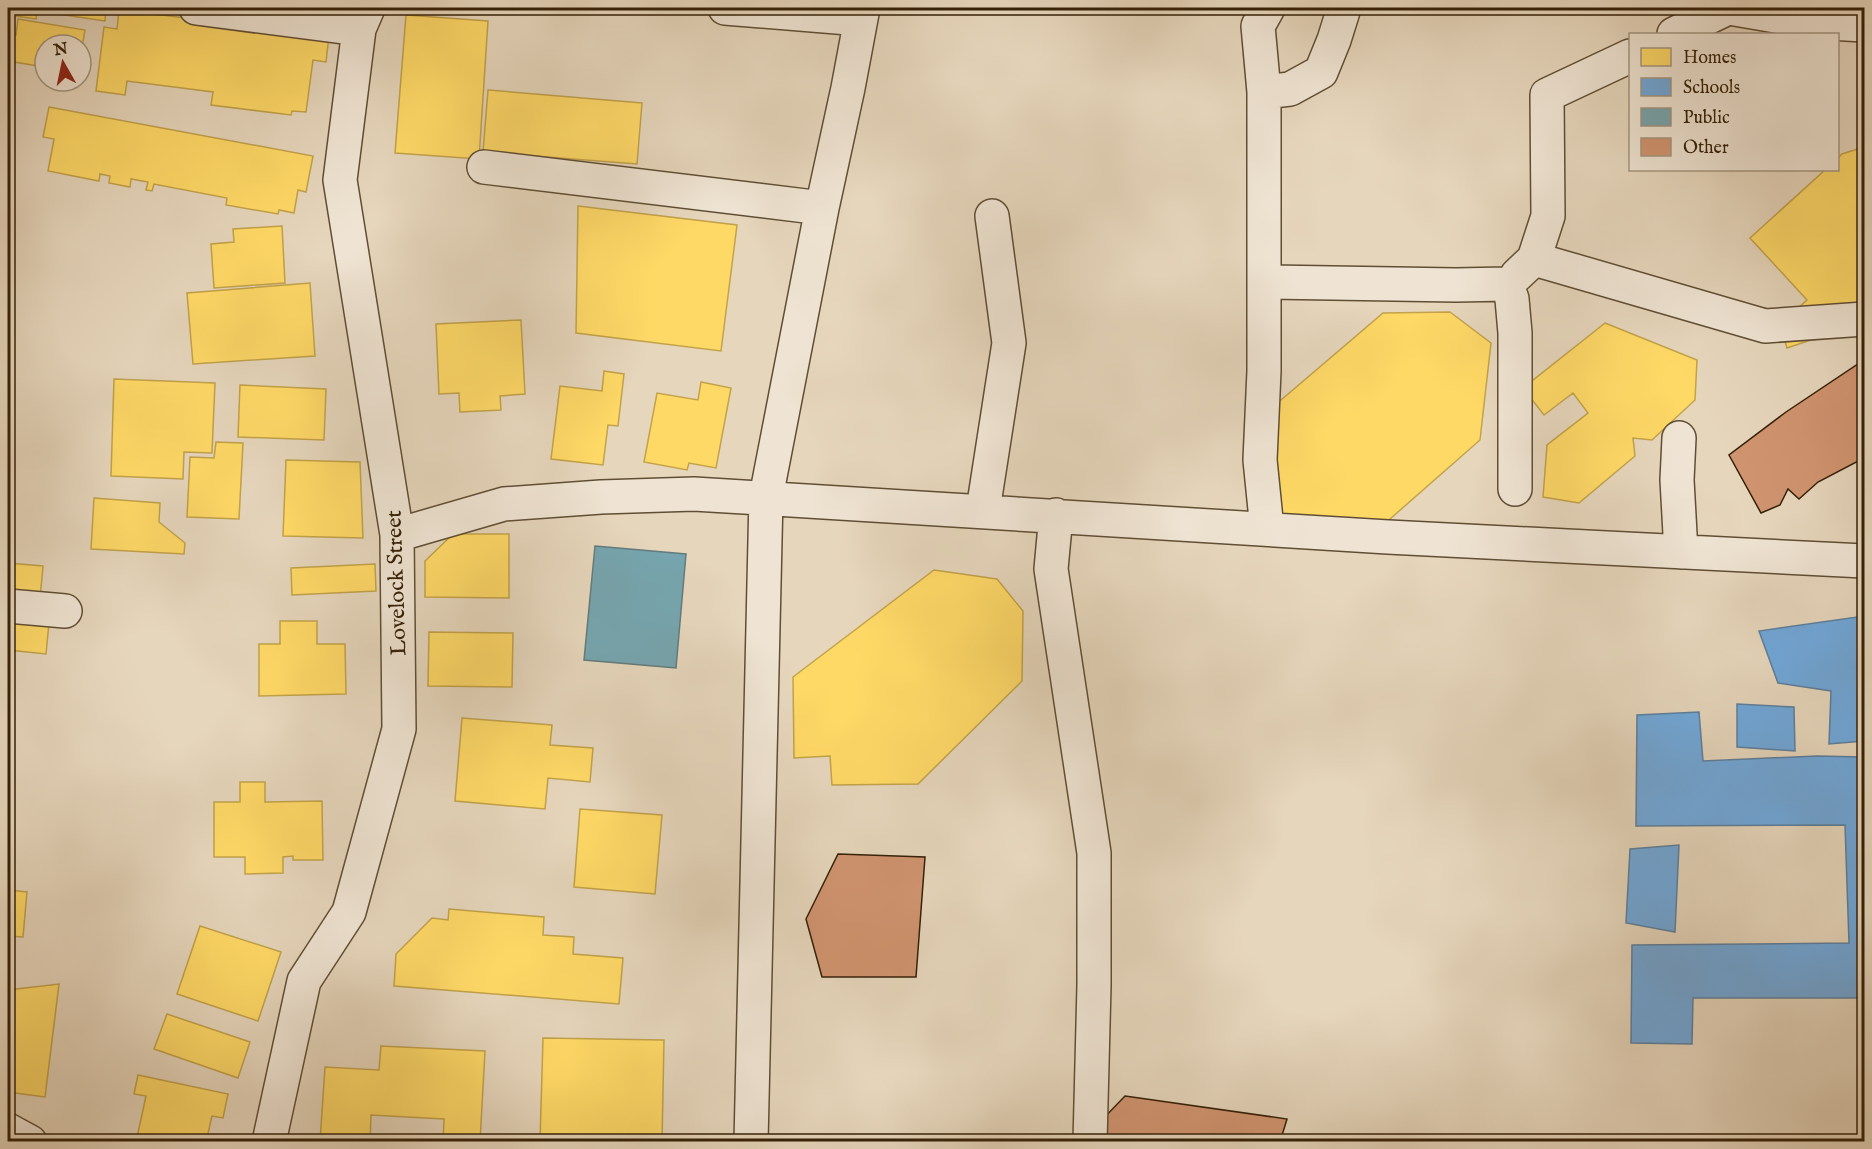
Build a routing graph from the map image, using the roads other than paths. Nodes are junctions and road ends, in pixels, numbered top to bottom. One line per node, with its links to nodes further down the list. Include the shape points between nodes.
1 (196, 8): 7 (street)
2 (725, 8): 6 (street)
3 (1268, 8): 11 (street, via 1258,26)
4 (1344, 8): 11 (street, via 1321,72 1290,89)
5 (1728, 8): 8 (street, via 1811,22); 9 (street)
6 (862, 13): 13 (street)
7 (364, 18): 25 (street, Lovelock Street, via 340,180)
8 (1864, 25)
9 (1676, 33)
10 (1629, 56): 15 (street, via 1546,95 1548,216)
11 (1264, 92): 16 (street)
12 (484, 167): 13 (street)
13 (822, 208): 21 (street)
14 (992, 216): 22 (street, via 1009,343)
15 (1534, 259): 17 (street); 18 (street, via 1765,326)
16 (1264, 282): 17 (street); 24 (street, via 1260,460)
17 (1507, 284): 20 (street, via 1515,333)
18 (1864, 319)
19 (1679, 438): 26 (street)
20 (1515, 489)
21 (766, 497): 22 (street); 25 (street, via 671,494 504,504); 33 (street)
22 (983, 510): 23 (street)
23 (1056, 515): 24 (street); 34 (street, via 1051,569 1094,853)
24 (1267, 529): 26 (street)
25 (397, 535): 32 (street, Lovelock Street, via 399,729 349,912 304,981)
26 (1681, 552): 27 (street)
27 (1864, 561)
28 (8, 606): 29 (street)
29 (65, 611)
30 (8, 1130): 31 (street)
31 (30, 1142)
32 (269, 1142)
33 (751, 1142)
34 (1090, 1142)

